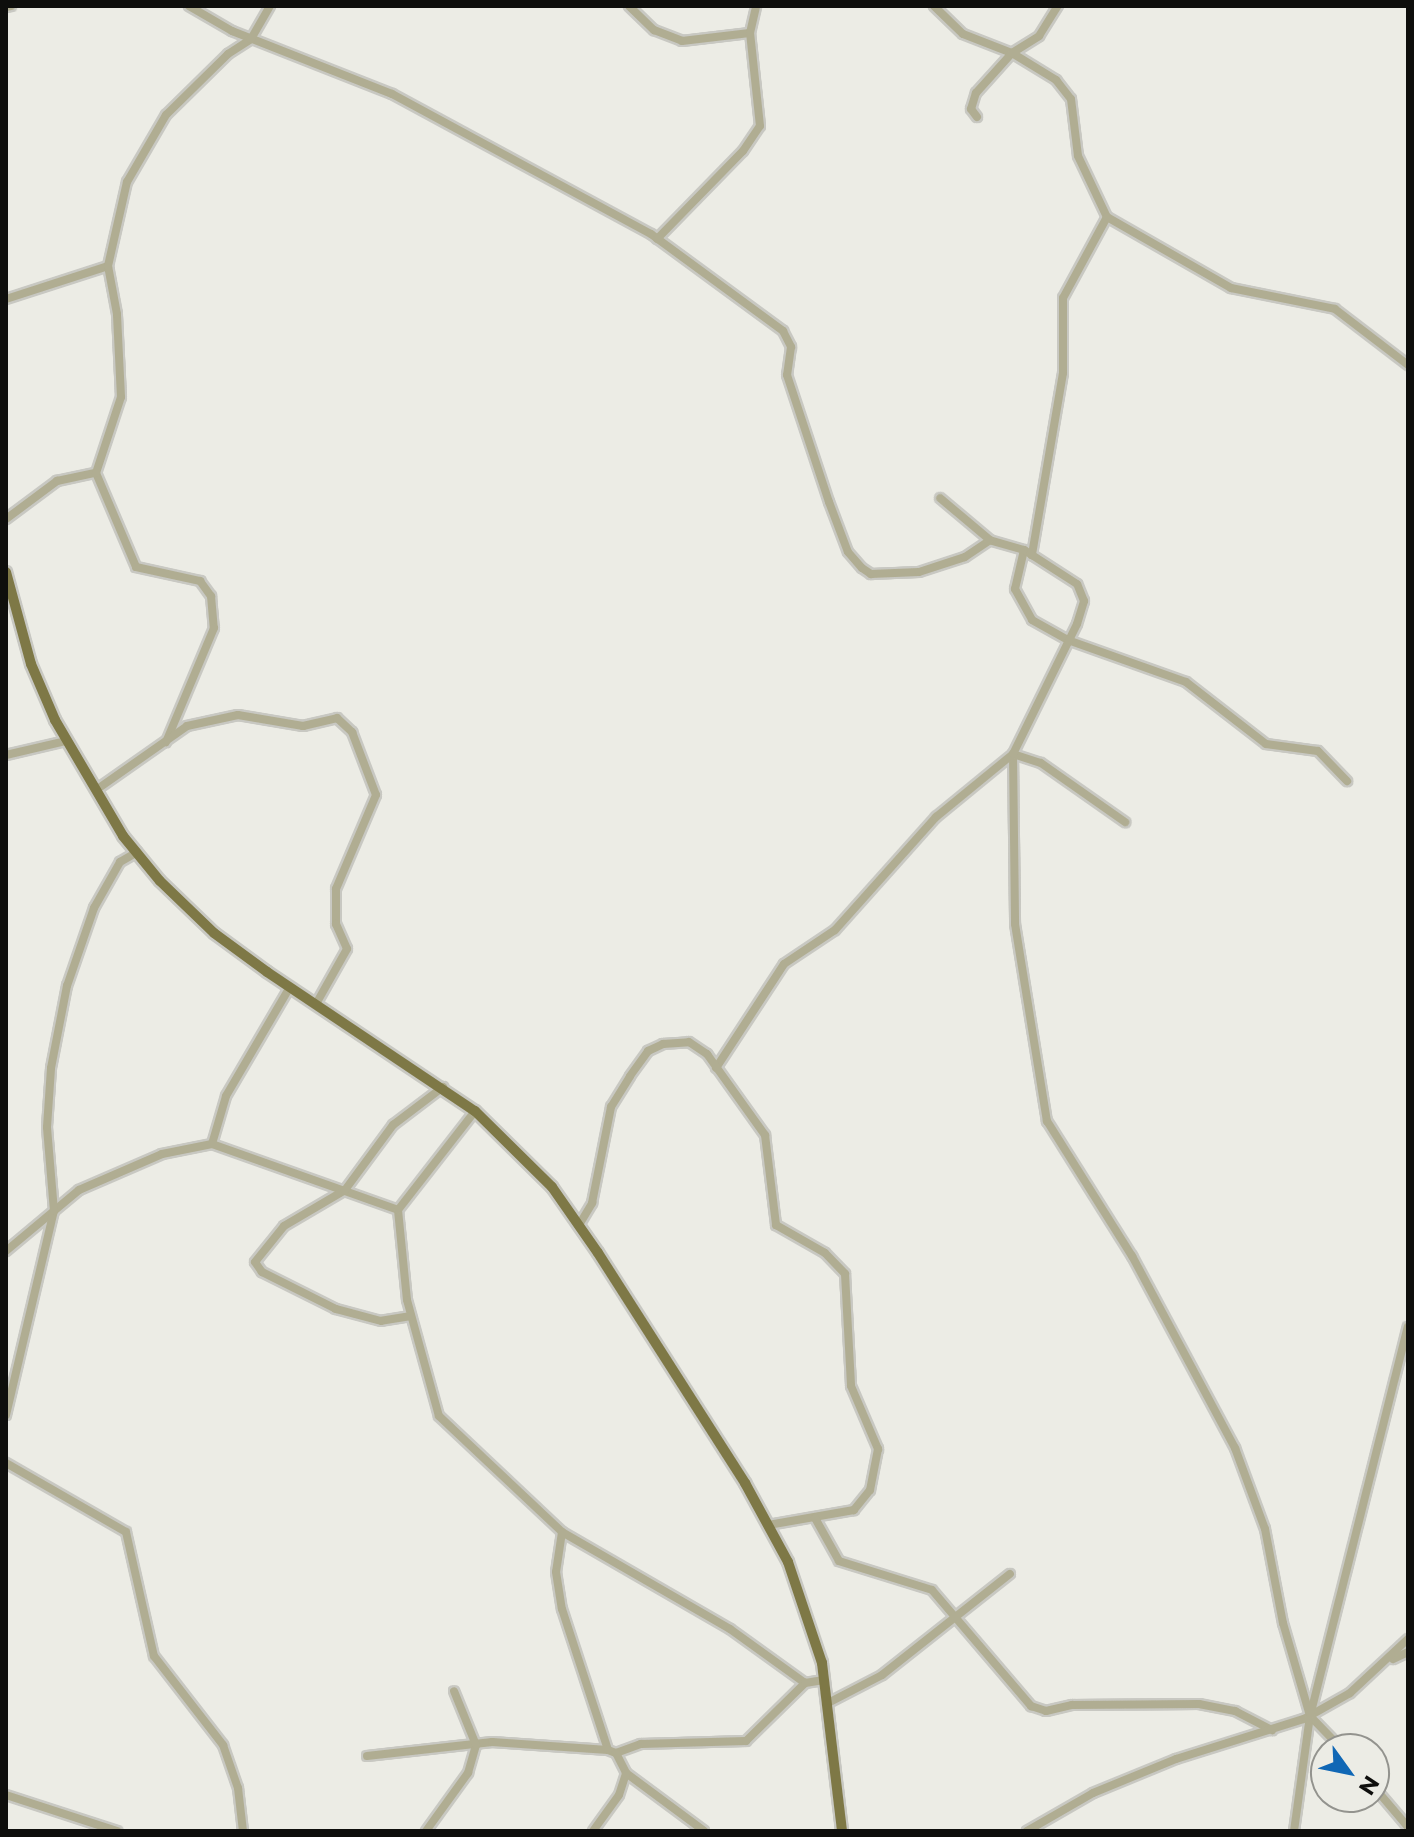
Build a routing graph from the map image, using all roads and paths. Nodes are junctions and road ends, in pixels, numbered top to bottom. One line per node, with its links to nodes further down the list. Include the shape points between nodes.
1 (189, 6): 7 (street)
2 (270, 6): 9 (street)
3 (629, 6): 8 (street, via 654,30 682,41)
4 (756, 6): 8 (street)
5 (934, 6): 11 (street, via 963,34)
6 (1058, 6): 11 (street, via 1039,36)
7 (232, 31): 9 (street); 10 (street)
8 (750, 33): 14 (street, via 760,126 743,151)
9 (251, 39): 10 (street); 14 (street, via 392,94)
10 (230, 52): 15 (street, via 166,115 127,182)
11 (1012, 53): 12 (street, via 976,93 971,109); 13 (street, via 1056,80 1071,99 1078,156)
12 (977, 117)
13 (1107, 217): 17 (street, via 1231,288 1335,309); 22 (street, via 1063,298 1064,361)
14 (657, 239): 21 (street, via 783,331 791,347 787,375 829,502 848,552 862,568 871,574 919,572 965,557)
15 (108, 266): 16 (street); 18 (street, via 123,375 107,450)
16 (6, 299)
17 (1408, 365)
18 (96, 473): 20 (street, via 57,481); 26 (street, via 136,567 200,581 211,596 214,628)
19 (940, 498): 21 (street)
20 (6, 519)
21 (990, 540): 22 (street)
22 (1028, 552): 24 (street, via 1015,575 1020,602 1032,620); 24 (street, via 1080,589 1083,606)
23 (6, 572): 25 (main road, via 31,664)
24 (1068, 640): 27 (street); 29 (street, via 1186,682 1266,744 1318,751)
25 (66, 741): 28 (street); 30 (main road)
26 (166, 742): 30 (street); 34 (street, via 187,726 238,715 303,726 337,718 352,732 376,795 336,889 336,924 347,949)
27 (1013, 754): 31 (street, via 1041,763); 35 (street, via 936,817 835,930 784,964); 60 (street, via 1015,924 1047,1121 1132,1256 1235,1448 1265,1529 1283,1623)
28 (6, 755)
29 (1347, 781)
30 (96, 790): 32 (main road)
31 (1125, 822)
32 (137, 852): 33 (main road, via 214,933); 41 (street, via 120,862 94,908 67,986 51,1068 47,1127)
33 (290, 987): 34 (main road); 38 (street, via 226,1096)
34 (316, 1004): 36 (main road)
35 (716, 1068): 42 (street, via 689,1042 648,1051 611,1107 592,1203); 48 (street, via 765,1135 776,1225 825,1253 845,1274 851,1386 874,1435 877,1466 863,1503)
36 (443, 1087): 37 (main road); 39 (street, via 393,1125)
37 (475, 1111): 40 (street); 42 (main road, via 552,1187)
38 (212, 1144): 39 (street); 41 (street, via 162,1154 79,1190)
39 (345, 1190): 40 (street); 44 (street, via 284,1226 265,1244 255,1262 258,1269 336,1309 381,1321)
40 (398, 1210): 44 (street)
41 (54, 1211): 43 (street); 46 (street)
42 (579, 1225): 49 (main road)
43 (6, 1251)
44 (411, 1316): 50 (street, via 439,1416)
45 (1408, 1327): 60 (street)
46 (6, 1415)
47 (6, 1463): 71 (street, via 126,1532 154,1656 223,1745 238,1788)
48 (815, 1518): 49 (street); 52 (street, via 839,1561 932,1590)
49 (768, 1525): 56 (main road, via 808,1612)
50 (562, 1532): 57 (street, via 730,1629); 64 (street, via 556,1572 566,1631)
51 (1010, 1574): 52 (street)
52 (953, 1615): 59 (street, via 882,1675); 61 (street, via 1031,1706 1046,1711 1072,1705 1199,1704 1235,1711)
53 (1408, 1639): 55 (street)
54 (1408, 1652): 55 (street)
55 (1389, 1661): 60 (street)
56 (824, 1680): 57 (street); 59 (main road)
57 (805, 1683): 64 (street, via 746,1741 641,1744)
58 (454, 1691): 63 (street)
59 (828, 1703): 75 (main road)
60 (1310, 1716): 61 (street); 62 (street); 77 (street)
61 (1272, 1730): 76 (street, via 1176,1759 1093,1793)
62 (1326, 1733)
63 (476, 1745): 64 (street); 65 (street); 72 (street, via 468,1773)
64 (612, 1751): 66 (street)
65 (367, 1756)
66 (626, 1773): 73 (street, via 619,1795); 74 (street)
67 (6, 1795): 70 (street)
68 (1390, 1806): 69 (street)
69 (1408, 1827)
70 (117, 1831)
71 (243, 1831)
72 (426, 1831)
73 (593, 1831)
74 (704, 1831)
75 (842, 1831)
76 (1027, 1831)
77 (1294, 1831)

